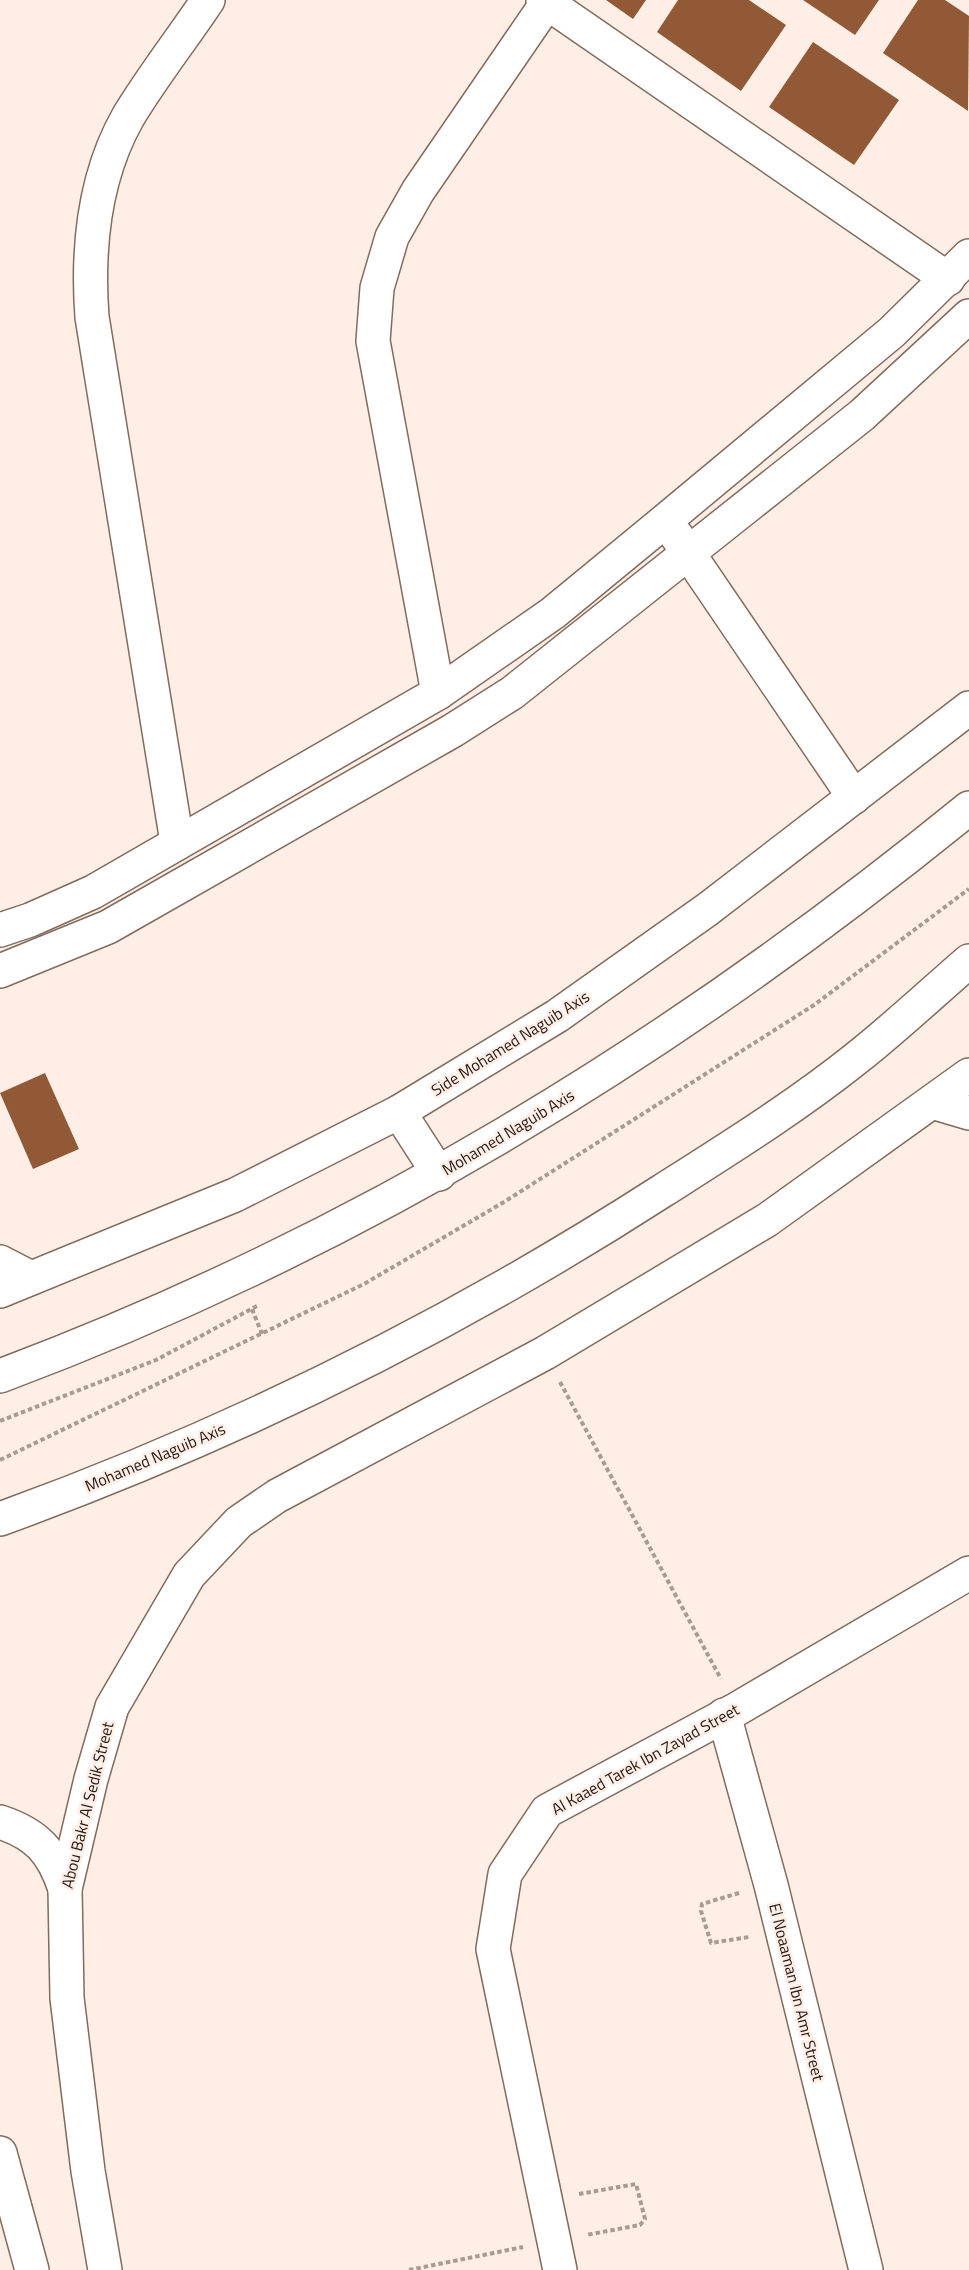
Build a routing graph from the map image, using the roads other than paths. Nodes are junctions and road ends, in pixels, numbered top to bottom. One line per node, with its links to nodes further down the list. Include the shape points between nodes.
1 (208, 0): 11 (street, via 128,118 103,181 90,248 92,316)
2 (545, 1): 3 (street); 7 (street, via 418,191 392,237 377,288 373,341)
3 (958, 267): 5 (street, via 843,374)
4 (969, 316): 6 (street, via 862,416)
5 (666, 520): 6 (street); 7 (street, via 553,613)
6 (689, 553): 9 (street); 14 (street, via 512,693 452,731 108,927)
7 (438, 693): 11 (street)
8 (969, 708): 9 (street, Side Mohamed Naguib Axis)
9 (854, 797): 17 (street, Side Mohamed Naguib Axis, via 708,909 557,1016)
10 (969, 808): 19 (street, Mohamed Naguib Axis, via 674,1028 548,1110)
11 (177, 842): 12 (street, via 93,892)
12 (0, 930)
13 (969, 961): 24 (street, Mohamed Naguib Axis, via 858,1058 731,1148 600,1232 337,1376 106,1480)
14 (0, 971)
15 (969, 1075): 16 (street)
16 (932, 1102): 18 (street); 28 (street, Abou Bakr Al Sedik Street, via 767,1220 544,1353 277,1496 239,1522 189,1575 112,1707)
17 (399, 1112): 19 (street); 21 (street, Side Mohamed Naguib Axis, via 235,1195)
18 (969, 1113)
19 (439, 1174): 23 (street, Mohamed Naguib Axis, via 285,1255 169,1309)
20 (0, 1262): 21 (street)
21 (31, 1278): 22 (street, Side Mohamed Naguib Axis)
22 (0, 1291)
23 (0, 1376)
24 (1, 1519)
25 (969, 1573): 26 (street, Al Kaaed Tarek Ibn Zayad Street)
26 (731, 1712): 32 (street, Al Kaaed Tarek Ibn Zayad Street, via 547,1811 505,1874 493,1949); 33 (street, El Noaaman Ibn Amr Street)
27 (0, 1822): 28 (street, via 32,1837 46,1850)
28 (65, 1889): 31 (street, Abou Bakr Al Sedik Street, via 68,1998 88,2171)
29 (0, 2153): 30 (street)
30 (32, 2270)
31 (105, 2270)
32 (560, 2270)
33 (866, 2270)

